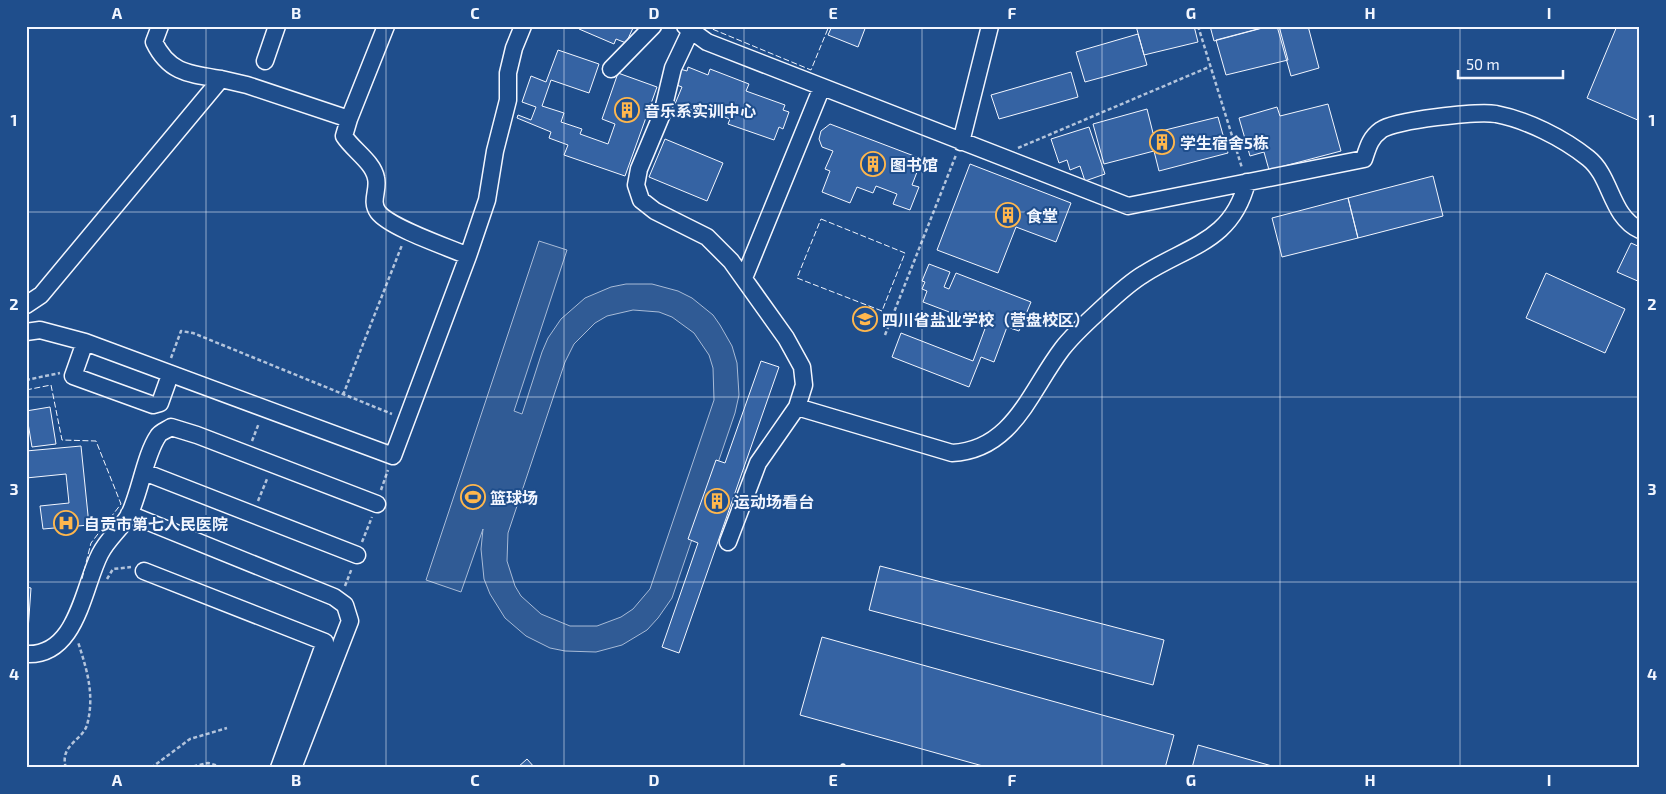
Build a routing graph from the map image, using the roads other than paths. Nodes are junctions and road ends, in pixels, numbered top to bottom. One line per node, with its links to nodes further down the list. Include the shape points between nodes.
1 (160, 26): 10 (street, via 154,42 162,59 188,74)
2 (277, 26): 8 (street)
3 (386, 26): 12 (street)
4 (523, 26): 16 (street, via 508,73 508,100 487,200)
5 (653, 26): 9 (street)
6 (990, 26): 13 (street)
7 (688, 28): 11 (street, via 707,42); 17 (street, via 636,185 641,200 655,211 706,237 732,261)
8 (265, 61)
9 (611, 69)
10 (221, 79): 12 (street); 18 (street, via 41,295)
11 (822, 87): 13 (street); 17 (street)
12 (349, 118): 16 (street, via 344,136 367,162 376,178 374,201 378,212 394,224)
13 (961, 142): 14 (street, via 1128,206)
14 (1247, 182): 15 (street, via 1364,159 1370,140 1382,129 1474,112 1496,114 1523,122 1561,140 1590,159 1605,181 1619,212); 22 (street, via 1234,216 1218,233 1142,275 1097,313 1063,348 1005,431 985,446 952,454)
15 (1639, 227)
16 (468, 256): 21 (street, via 393,456)
17 (744, 278): 22 (street, via 802,367 804,385)
18 (26, 306)
19 (26, 332): 20 (street, via 40,330)
20 (85, 342): 21 (street); 21 (street, via 73,376 153,405 160,402)
21 (169, 371)
22 (796, 407): 26 (street, via 758,463)
23 (144, 472): 24 (street, via 158,435 170,427); 25 (street); 27 (street)
24 (377, 504)
25 (129, 514): 29 (street, via 99,556 74,625 46,651); 31 (street, via 345,605 350,621)
26 (728, 542)
27 (357, 554)
28 (144, 571): 30 (street, via 325,642)
29 (26, 654)
30 (279, 768)
31 (293, 768)

